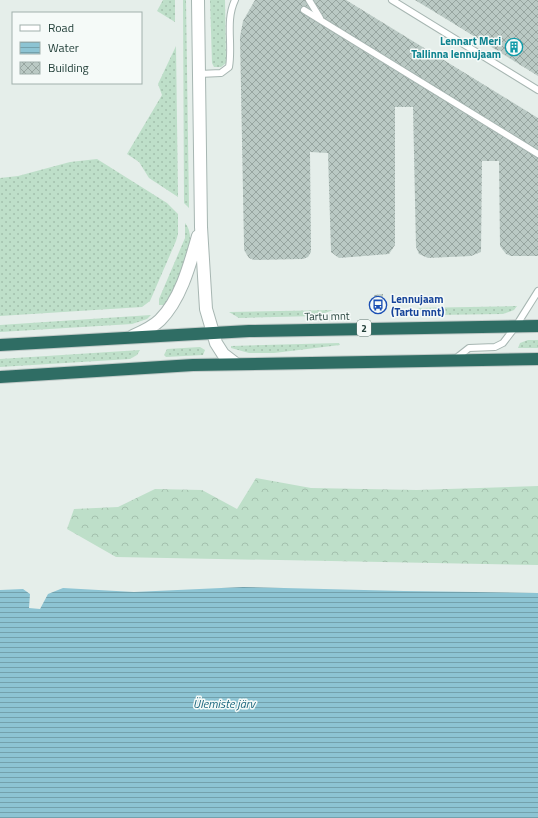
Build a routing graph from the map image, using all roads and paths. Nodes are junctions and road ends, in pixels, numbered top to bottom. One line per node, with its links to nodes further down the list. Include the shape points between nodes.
1 (198, 0): 7 (street)
2 (234, 0): 7 (lane, via 229,22 229,67 222,73)
3 (309, 0): 6 (lane)
4 (392, 0): 8 (lane)
5 (304, 10): 6 (lane)
6 (324, 22): 9 (lane)
7 (199, 74): 10 (street)
8 (538, 90)
9 (538, 154)
10 (201, 227): 14 (street, via 206,308); 15 (street, via 191,262 168,310 159,321)
11 (538, 291): 12 (lane)
12 (516, 326): 13 (highway, Tartu mnt / 2); 14 (highway, Tartu mnt / 2); 18 (lane, via 503,343 495,347 470,348)
13 (538, 326)
14 (212, 332): 15 (highway, Tartu mnt / 2); 19 (street, via 223,354)
15 (133, 336): 16 (highway, Tartu mnt / 2)
16 (0, 345)
17 (538, 358): 18 (highway)
18 (455, 359): 19 (highway)
19 (236, 364): 20 (highway)
20 (0, 377)

